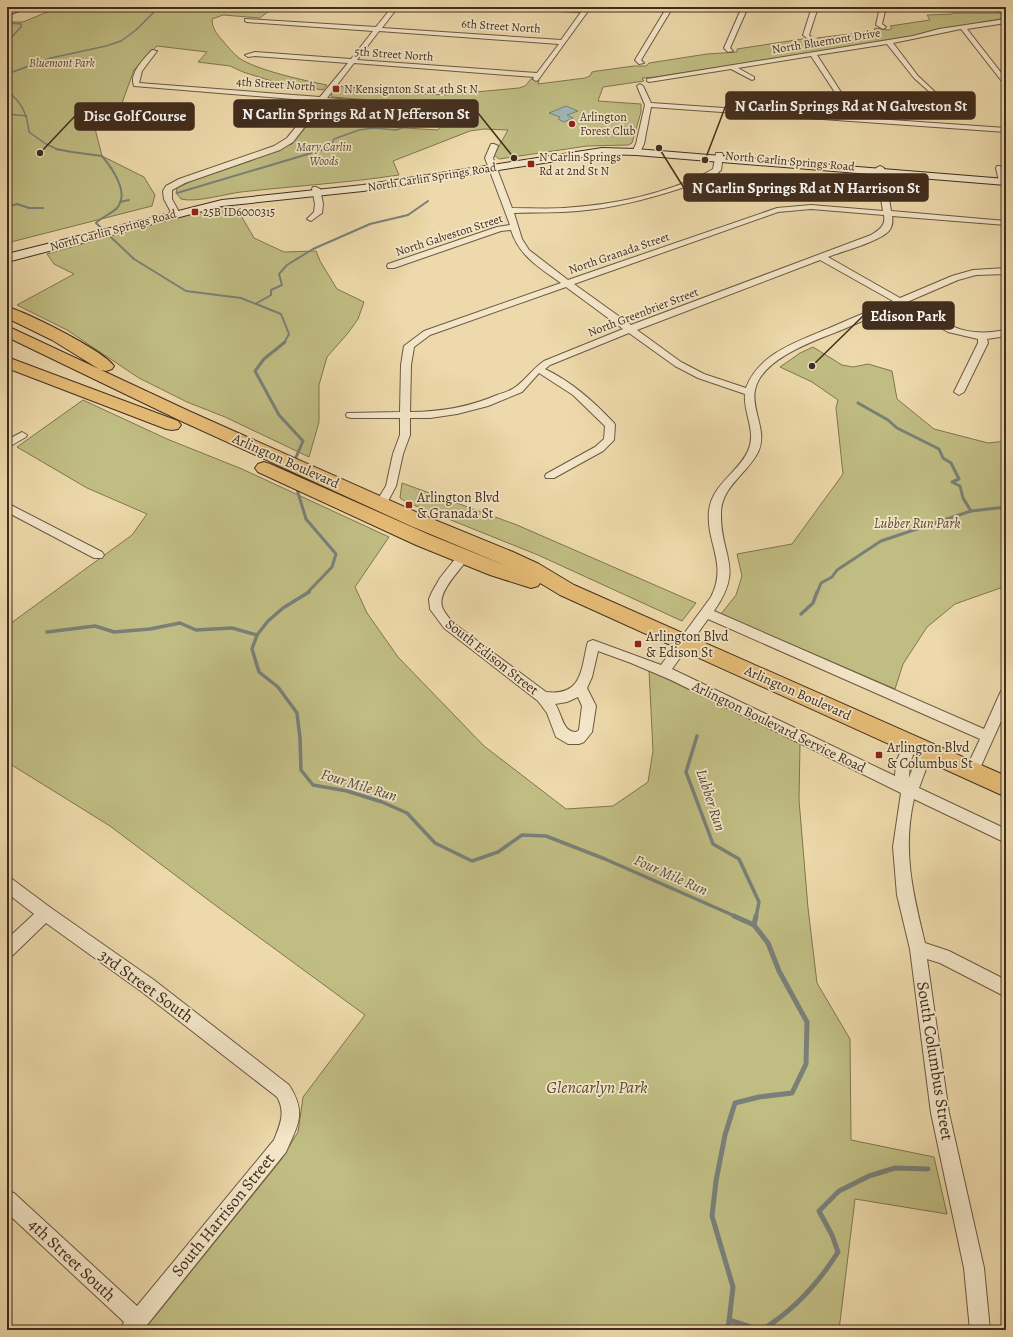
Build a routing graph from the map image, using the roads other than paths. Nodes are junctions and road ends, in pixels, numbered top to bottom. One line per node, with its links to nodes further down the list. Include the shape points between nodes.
1 (25, 7): 10 (street)
2 (395, 7): 16 (street)
3 (515, 7): 9 (street)
4 (670, 7): 25 (street, via 638,60)
5 (745, 7): 21 (street, via 727,48)
6 (815, 7): 17 (street, via 806,35)
7 (883, 7): 14 (street, via 879,25)
8 (997, 7): 11 (street)
9 (586, 9): 18 (street)
10 (9, 12)
11 (1006, 15)
12 (248, 20): 16 (street, 6th Street North)
13 (1006, 21): 15 (street, North Bluemont Drive)
14 (883, 27)
15 (963, 28): 19 (street, North Bluemont Drive); 29 (street)
16 (377, 29): 18 (street, 6th Street North); 24 (street)
17 (808, 38)
18 (562, 42): 24 (street, 5th Street North, via 537,77)
19 (889, 42): 22 (street, North Bluemont Drive); 31 (street, via 916,77)
20 (154, 51): 32 (street, 4th Street North, via 140,70 135,80 136,85)
21 (730, 51)
22 (814, 54): 26 (street, North Bluemont Drive); 35 (street, via 844,100)
23 (248, 55): 24 (street, 5th Street North)
24 (352, 62): 32 (street)
25 (641, 64)
26 (732, 67): 27 (street); 28 (street, North Bluemont Drive)
27 (752, 78)
28 (649, 80)
29 (1006, 83)
30 (640, 86): 33 (street)
31 (932, 92)
32 (323, 99): 34 (street, 4th Street North); 44 (street, via 284,144 169,188 168,199)
33 (648, 104): 35 (street); 38 (street)
34 (443, 109)
35 (845, 119): 36 (street)
36 (1006, 130)
37 (494, 146): 40 (street, via 489,158)
38 (637, 150): 39 (main road, North Carlin Springs Road); 40 (main road, North Carlin Springs Road, via 592,152)
39 (718, 157): 41 (main road, North Carlin Springs Road); 45 (street, North Galveston Street, via 717,170 707,177 625,202 566,210)
40 (493, 166): 43 (main road, North Carlin Springs Road, via 364,188); 45 (street)
41 (881, 170): 42 (main road, North Carlin Springs Road); 46 (street, North Greenbrier Street)
42 (1003, 178)
43 (316, 191): 44 (main road, North Carlin Springs Road); 47 (street, via 318,213)
44 (175, 211): 50 (main road, North Carlin Springs Road)
45 (509, 211): 49 (street)
46 (887, 213): 48 (street, North Granada Street); 52 (street, North Greenbrier Street, via 889,220 886,230); 56 (street, North Granada Street, via 811,207 777,210)
47 (312, 219)
48 (1006, 223)
49 (514, 227): 54 (street, North Galveston Street, via 500,229); 56 (street, via 526,252)
50 (88, 233): 51 (main road, North Carlin Springs Road); 53 (main road, North Carlin Springs Road)
51 (7, 251)
52 (821, 257): 57 (street); 59 (street, North Greenbrier Street)
53 (7, 258)
54 (391, 266)
55 (1006, 271): 57 (street, via 976,272 955,278)
56 (567, 283): 59 (street); 69 (street, North Granada Street, via 427,333 409,346 406,365)
57 (899, 302): 62 (street, via 950,330); 66 (street, via 783,353 762,368)
58 (7, 312): 70 (highway, via 46,329 81,349)
59 (630, 329): 65 (street, North Greenbrier Street); 66 (street, via 678,364 701,376)
60 (7, 330): 70 (highway, Arlington Boulevard)
61 (1006, 333): 62 (street)
62 (982, 337): 67 (street, via 983,343)
63 (7, 345): 70 (highway, Arlington Boulevard)
64 (7, 362): 70 (highway)
65 (538, 369): 69 (street, North Greenbrier Street, via 518,390 484,404 457,411); 73 (street, via 553,375 610,425 609,440 599,449)
66 (749, 392): 79 (street, via 756,428 755,448 718,499 715,519 726,573 723,587)
67 (959, 392)
68 (351, 415): 69 (street, North Greenbrier Street)
69 (406, 416): 74 (street, North Granada Street, via 405,435 391,486)
70 (179, 420): 74 (highway, Arlington Boulevard, via 238,440); 77 (highway, Arlington Boulevard, via 242,458)
71 (22, 435): 72 (street)
72 (7, 445)
73 (550, 476)
74 (381, 504): 78 (highway, Arlington Boulevard, via 532,569)
75 (7, 507): 76 (street)
76 (98, 556)
77 (463, 557): 78 (highway, Arlington Boulevard, via 523,580); 84 (street, South Edison Street, via 438,592 435,599 438,613 448,626)
78 (567, 590): 80 (highway, Arlington Boulevard)
79 (706, 613): 80 (street); 85 (street)
80 (685, 642): 81 (street); 86 (highway, Arlington Boulevard)
81 (664, 671): 82 (street, Arlington Boulevard Service Road, via 626,654 592,645 586,676); 89 (street, Arlington Boulevard Service Road)
82 (580, 688): 84 (street, South Edison Street, via 570,697); 84 (street, South Edison Street, via 589,706 585,732 579,738 568,738 561,733 553,711)
83 (1006, 695): 85 (street)
84 (543, 697)
85 (987, 736): 87 (street)
86 (918, 747): 87 (highway, Arlington Boulevard); 89 (street, South Columbus Street, via 914,784)
87 (972, 771): 88 (highway, Arlington Boulevard)
88 (1006, 787)
89 (909, 791): 90 (street, Arlington Boulevard Service Road); 93 (street, South Columbus Street, via 900,854 905,895)
90 (1006, 836)
91 (7, 884): 92 (street, 3rd Street South)
92 (45, 914): 94 (street); 96 (street, 3rd Street South, via 148,986)
93 (918, 949): 95 (street, via 943,956); 99 (street, South Columbus Street, via 940,1113 974,1268)
94 (7, 950)
95 (1006, 989)
96 (283, 1091): 98 (street, South Harrison Street, via 290,1102 291,1113 289,1126 280,1146)
97 (7, 1200): 98 (street, 4th Street South)
98 (134, 1325)
99 (980, 1330)

